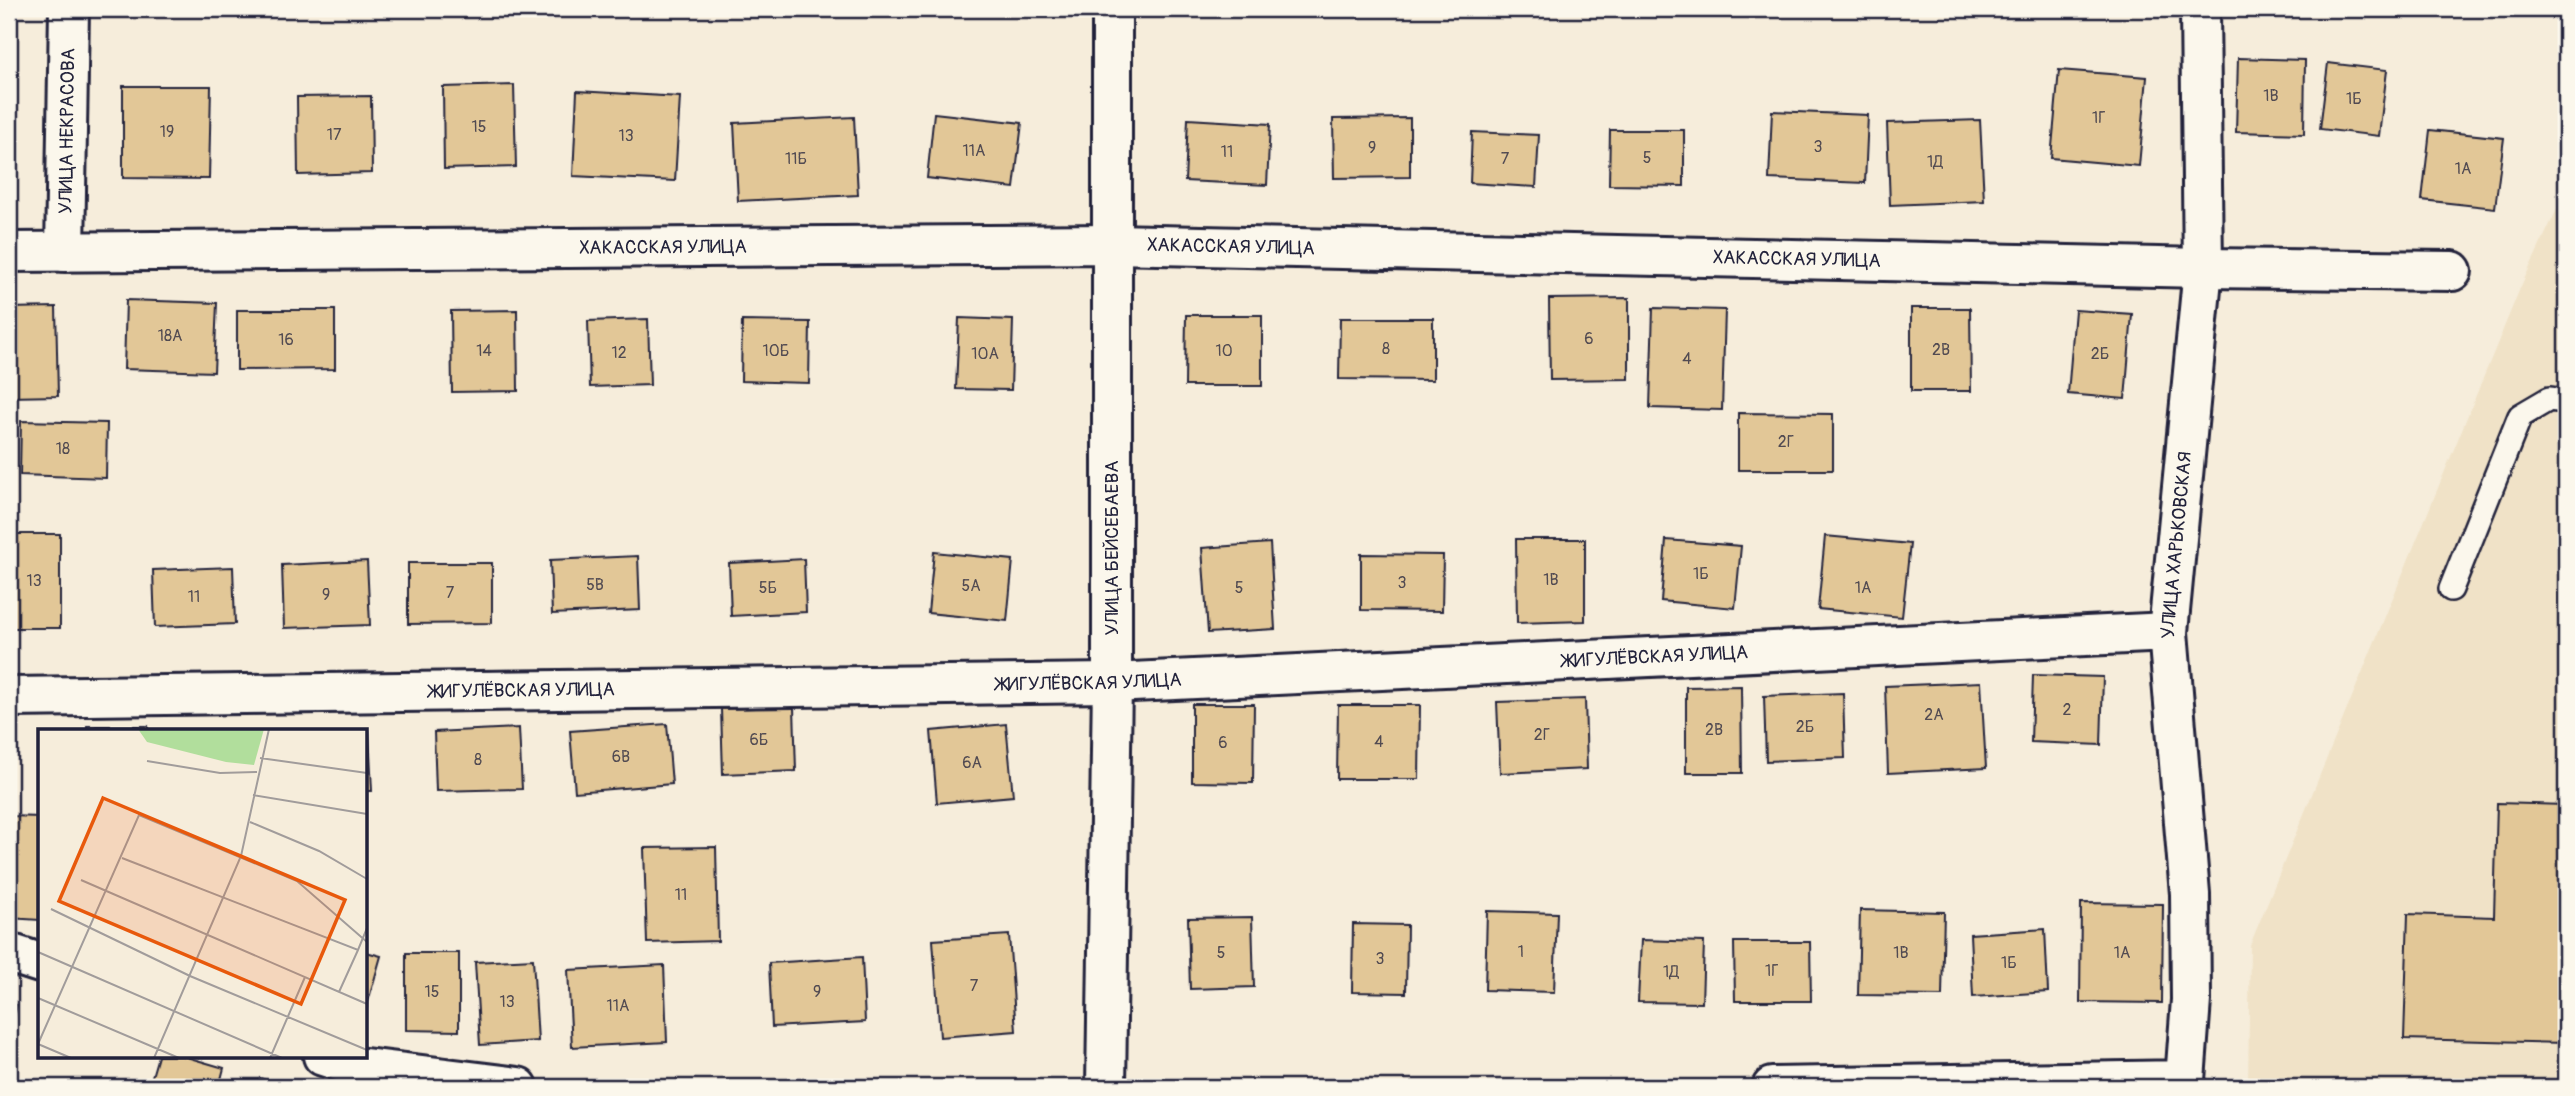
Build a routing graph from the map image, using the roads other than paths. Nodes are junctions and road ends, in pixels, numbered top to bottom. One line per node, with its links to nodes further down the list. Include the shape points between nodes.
1 (69, 9): 6 (street, УЛИЦА НЕКРАСОВА)
2 (1112, 9): 4 (street, УЛИЦА БЕЙСЕБАЕВА)
3 (2200, 9): 7 (street, УЛИЦА ХАРЬКОВСКАЯ)
4 (1113, 244): 6 (street, ХАКАССКАЯ УЛИЦА); 7 (street, ХАКАССКАЯ УЛИЦА); 12 (street, УЛИЦА БЕЙСЕБАЕВА)
5 (9, 252): 6 (street, ХАКАССКАЯ УЛИЦА)
6 (65, 252)
7 (2203, 268): 8 (street, ХАКАССКАЯ УЛИЦА); 11 (street, УЛИЦА ХАРЬКОВСКАЯ)
8 (2452, 271)
9 (2566, 401): 10 (lane, via 2549,399 2519,416)
10 (2451, 589)
11 (2168, 632): 12 (street, ЖИГУЛЁВСКАЯ УЛИЦА); 19 (street, УЛИЦА ХАРЬКОВСКАЯ, via 2190,894 2191,1000 2185,1080)
12 (1112, 683): 13 (street, ЖИГУЛЁВСКАЯ УЛИЦА); 18 (street, УЛИЦА БЕЙСЕБАЕВА)
13 (9, 696)
14 (9, 953): 15 (street)
15 (38, 962)
16 (329, 1058): 17 (street, via 357,1067)
17 (518, 1087)
18 (1106, 1087)
19 (1772, 1087)

